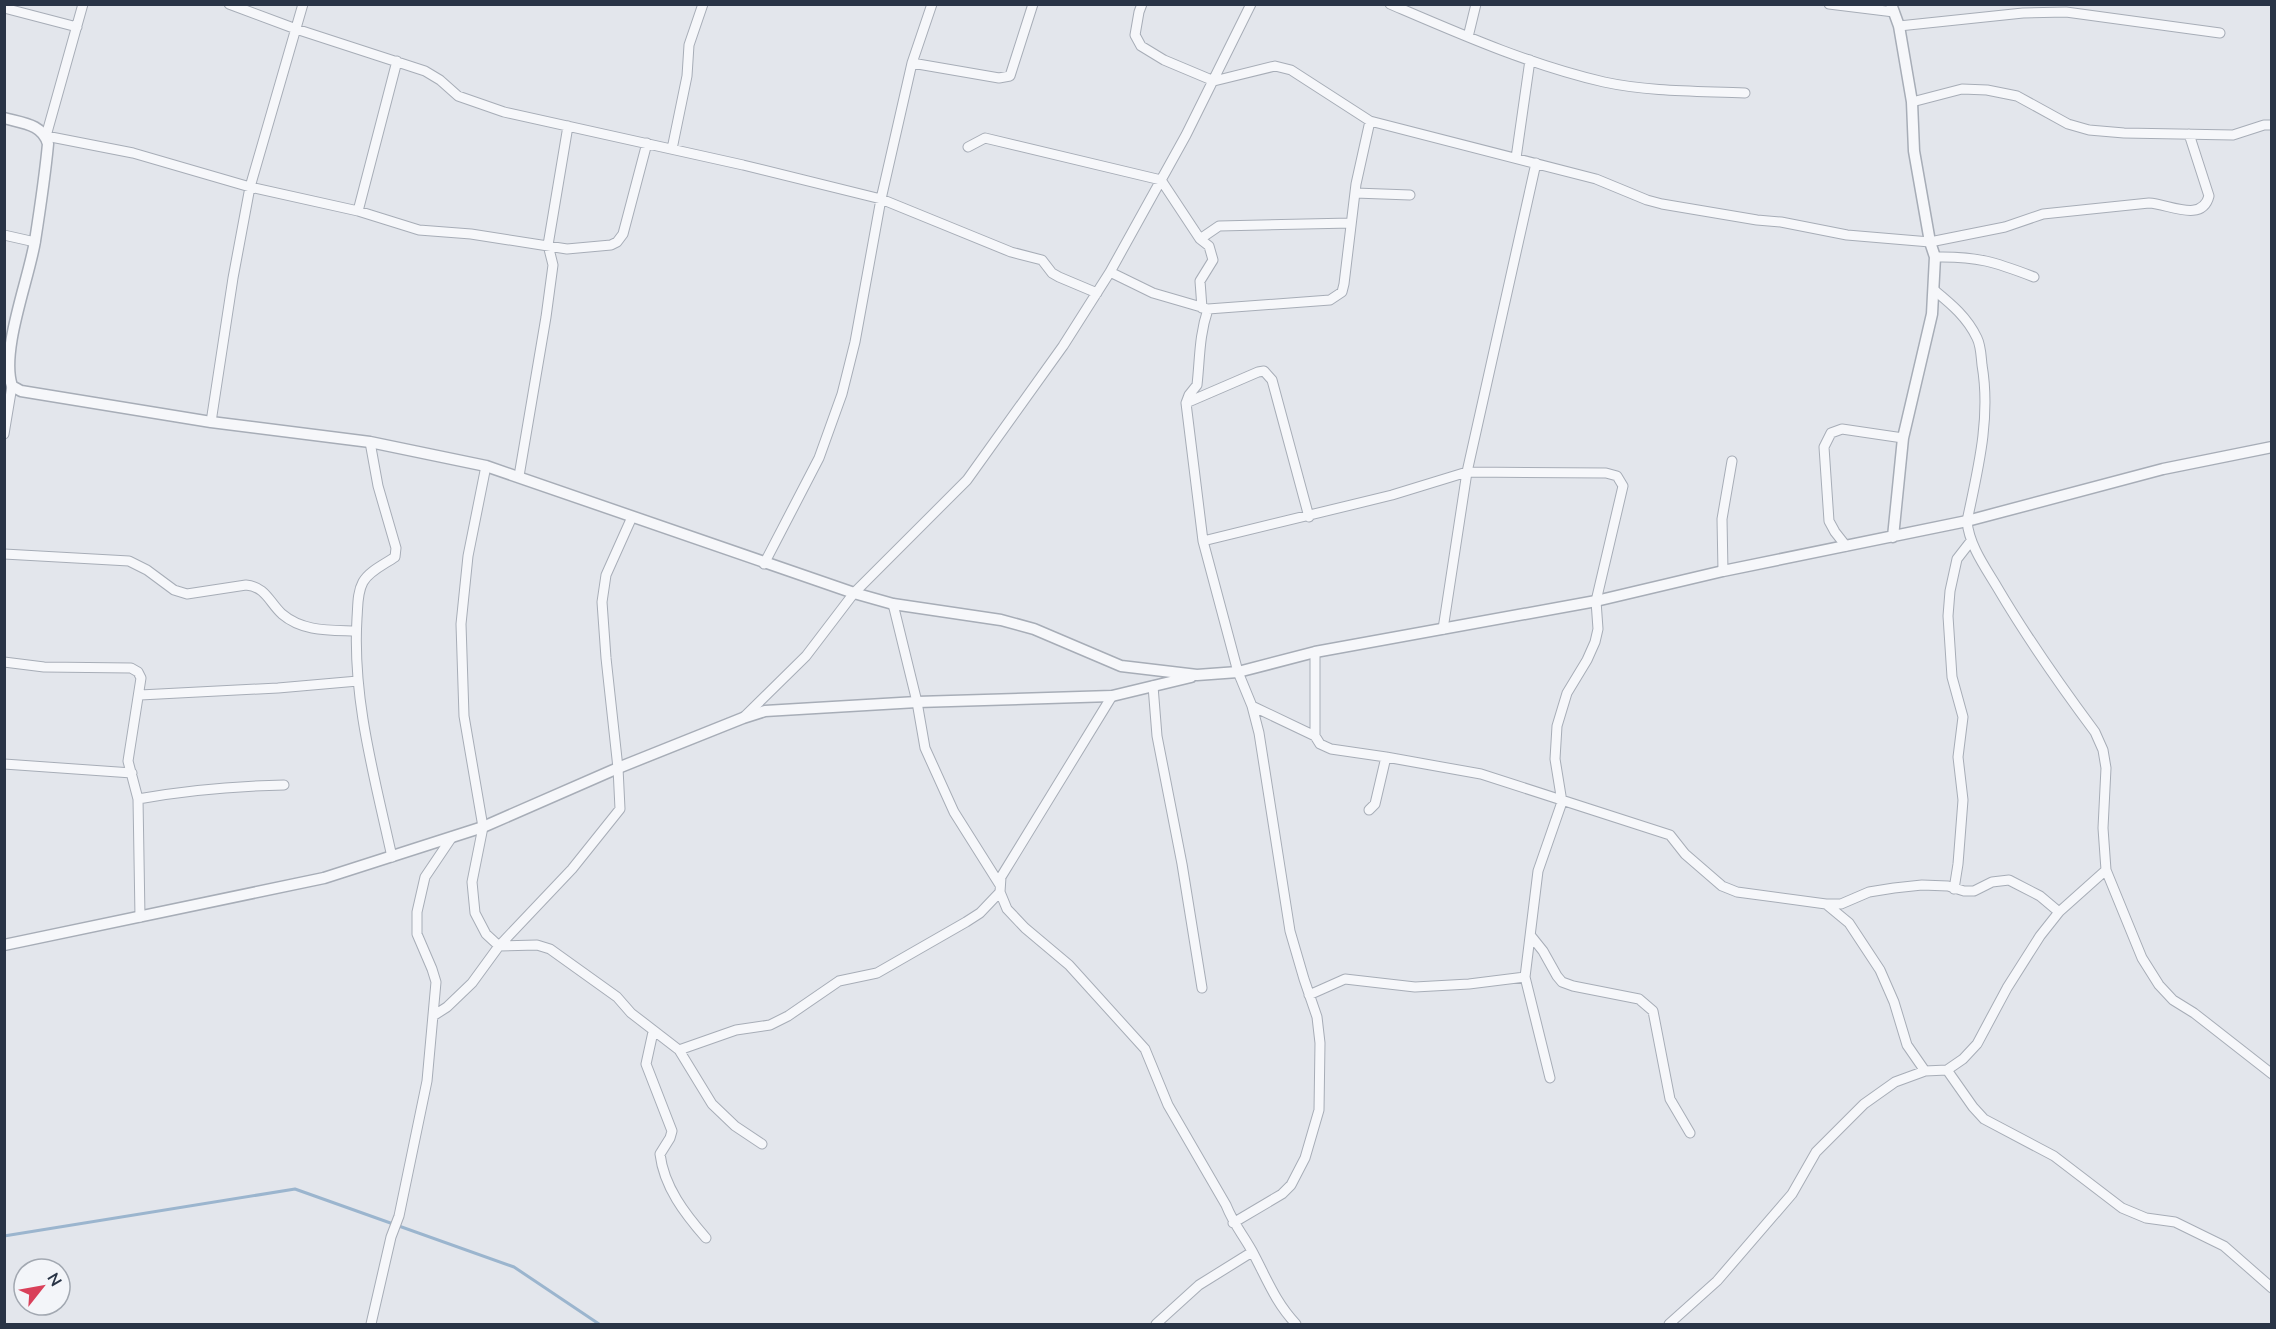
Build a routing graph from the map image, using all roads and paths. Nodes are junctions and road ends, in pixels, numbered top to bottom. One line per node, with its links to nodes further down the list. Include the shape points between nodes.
1 (83, 4): 15 (street)
2 (229, 4): 16 (street)
3 (303, 4): 16 (street)
4 (703, 4): 33 (street, via 689,45 687,76)
5 (932, 4): 21 (street)
6 (1033, 4): 21 (street, via 1010,76 999,78)
7 (1142, 4): 22 (street, via 1135,35 1141,46)
8 (1251, 4): 22 (street)
9 (1390, 4): 18 (street)
10 (1476, 4): 18 (street)
11 (1829, 4): 13 (street)
12 (4, 8): 15 (street)
13 (1893, 8): 14 (street)
14 (1899, 26): 17 (street, via 2066,12); 24 (street)
15 (77, 27): 30 (street)
16 (296, 29): 20 (street); 37 (street)
17 (2220, 33)
18 (1468, 37): 19 (street)
19 (1530, 60): 23 (street, via 1606,82); 34 (street)
20 (397, 61): 28 (street, via 425,70 458,96 504,112); 41 (street)
21 (912, 63): 40 (street)
22 (1214, 81): 26 (street, via 1275,66 1291,70); 36 (street)
23 (1745, 93)
24 (1912, 102): 29 (street, via 1962,89 1987,90 2016,96 2068,124 2089,130); 46 (street, via 1914,151)
25 (4, 118): 30 (street, via 34,126)
26 (1370, 121): 34 (street); 38 (street)
27 (2271, 125): 29 (street, via 2233,135)
28 (568, 126): 31 (street); 47 (street)
29 (2189, 134): 46 (street, via 2209,196 2199,210 2149,203 2043,214 2005,227)
30 (46, 136): 37 (street, via 133,153); 45 (street)
31 (647, 143): 33 (street); 47 (street, via 623,234 617,243 567,249)
32 (968, 147): 36 (street, via 985,138)
33 (672, 149): 40 (street)
34 (1516, 158): 35 (street)
35 (1536, 163): 46 (street, via 1596,179 1647,201 1847,235); 64 (street)
36 (1161, 180): 44 (street); 49 (street)
37 (250, 187): 41 (street); 57 (street)
38 (1354, 193): 39 (street); 42 (street)
39 (1410, 195)
40 (881, 199): 52 (street, via 1011,252 1042,260 1052,273); 74 (street, via 842,394 819,458)
41 (358, 211): 47 (street, via 419,230)
42 (1351, 223): 44 (street, via 1219,226); 53 (street, via 1344,284 1337,297)
43 (4, 235): 45 (street)
44 (1200, 239): 53 (street, via 1209,246 1213,260 1200,281)
45 (35, 242): 54 (street)
46 (1930, 242): 48 (street)
47 (548, 245): 65 (street, via 553,265)
48 (1935, 257): 50 (street, via 1967,256 1993,261); 51 (street)
49 (1110, 272): 52 (street); 53 (street, via 1153,293)
50 (2034, 277)
51 (1934, 290): 59 (street); 68 (street, via 1969,323 1978,340 1985,381 1985,432)
52 (1096, 293): 76 (street, via 967,480)
53 (1205, 309): 56 (street, via 1197,385)
54 (7, 352): 55 (street)
55 (12, 386): 57 (street, via 21,391); 58 (street)
56 (1186, 403): 67 (street, via 1258,372 1268,374); 70 (street)
57 (211, 422): 60 (street)
58 (4, 434)
59 (1904, 438): 69 (street); 72 (street, via 1842,429 1831,433 1824,447 1829,521)
60 (370, 442): 63 (street); 80 (street, via 396,548 395,557 362,584)
61 (2271, 447): 68 (street, via 2163,469)
62 (1732, 461): 75 (street, via 1722,519)
63 (486, 466): 65 (street); 101 (street, via 468,556 461,624 464,716)
64 (1467, 472): 67 (street); 77 (street, via 1617,476 1623,486); 79 (street)
65 (519, 476): 66 (street)
66 (632, 517): 74 (street); 95 (street, via 606,575 602,602)
67 (1309, 517): 70 (street)
68 (1967, 521): 69 (street); 71 (street)
69 (1893, 537): 72 (street)
70 (1203, 541): 83 (street)
71 (1971, 541): 104 (street, via 2026,636 2095,732 2103,750); 106 (street, via 1957,559 1948,616 1952,677 1963,717 1958,757 1963,800)
72 (1846, 546): 75 (street)
73 (4, 554): 80 (street, via 129,561 187,594 254,586 282,614 310,629)
74 (764, 564): 76 (street)
75 (1723, 571): 77 (street)
76 (854, 593): 78 (street); 91 (street, via 806,656)
77 (1596, 601): 79 (street); 99 (street, via 1595,642 1567,693 1557,726 1555,759)
78 (893, 604): 84 (street, via 1001,620 1034,629 1121,666); 89 (street)
79 (1443, 629): 81 (street)
80 (356, 631): 85 (street)
81 (1315, 652): 83 (street); 92 (street)
82 (4, 662): 87 (street, via 44,667 131,668 141,678)
83 (1238, 672): 84 (street); 90 (street)
84 (1197, 675): 86 (street)
85 (358, 681): 87 (street); 103 (street)
86 (1153, 686): 88 (street); 114 (street, via 1157,736)
87 (140, 695): 96 (street, via 129,749)
88 (1112, 696): 89 (street); 105 (street, via 1001,877)
89 (917, 702): 91 (street, via 765,711); 105 (street, via 925,748 954,812)
90 (1252, 706): 92 (street); 115 (street, via 1290,931)
91 (743, 718): 95 (street)
92 (1315, 736): 93 (street, via 1320,744 1331,749)
93 (1386, 757): 99 (street, via 1481,774); 100 (street, via 1375,804)
94 (4, 764): 96 (street)
95 (618, 768): 101 (street); 112 (street, via 620,809 572,869)
96 (132, 772): 98 (street)
97 (285, 785): 98 (street, via 186,790)
98 (138, 799): 109 (street)
99 (1562, 802): 107 (street, via 1670,836 1722,886 1737,892); 110 (street, via 1538,871)
100 (1369, 810)
101 (483, 827): 102 (street); 112 (street, via 471,882 475,913 486,934)
102 (452, 837): 103 (street); 116 (street, via 425,877 417,912 417,934 436,982)
103 (392, 857): 109 (street, via 324,878)
104 (2106, 870): 108 (street); 121 (street, via 2142,958 2159,985 2173,1000)
105 (1000, 889): 118 (street, via 980,913 877,974 839,981 770,1025 736,1030); 125 (street, via 1007,909 1069,965 1145,1049 1168,1105)
106 (1954, 889): 107 (street, via 1922,885 1894,888 1869,892 1841,904); 108 (street, via 1974,891 1992,882 2009,880 2040,896)
107 (1826, 904): 120 (street, via 1849,923 1881,970 1906,1045)
108 (2059, 912): 119 (street, via 2018,971 1977,1044)
109 (140, 917): 111 (street)
110 (1531, 936): 113 (street); 123 (street, via 1562,982 1639,999 1653,1011 1670,1099)
111 (4, 945)
112 (499, 946): 116 (street, via 472,983); 117 (street, via 537,945 550,949 617,997)
113 (1525, 977): 115 (street, via 1415,987 1345,979); 122 (street)
114 (1202, 988)
115 (1309, 995): 125 (street, via 1320,1043 1319,1110 1305,1158 1282,1194)
116 (433, 1016): 129 (street, via 427,1081)
117 (653, 1032): 118 (street); 126 (street, via 646,1064 672,1131 660,1154 661,1160 682,1209)
118 (679, 1050): 124 (street, via 712,1104)
119 (1947, 1070): 120 (street); 128 (street, via 1984,1119 2054,1156 2122,1208 2146,1218 2175,1222 2224,1246)
120 (1925, 1071): 132 (street, via 1895,1082 1864,1104 1816,1152 1792,1194 1717,1281)
121 (2271, 1074)
122 (1550, 1078)
123 (1690, 1133)
124 (762, 1144)
125 (1233, 1223): 127 (street)
126 (706, 1238)
127 (1252, 1252): 130 (street, via 1199,1285); 131 (street, via 1285,1313)
128 (2271, 1288)
129 (371, 1324)
130 (1156, 1324)
131 (1296, 1324)
132 (1669, 1324)

